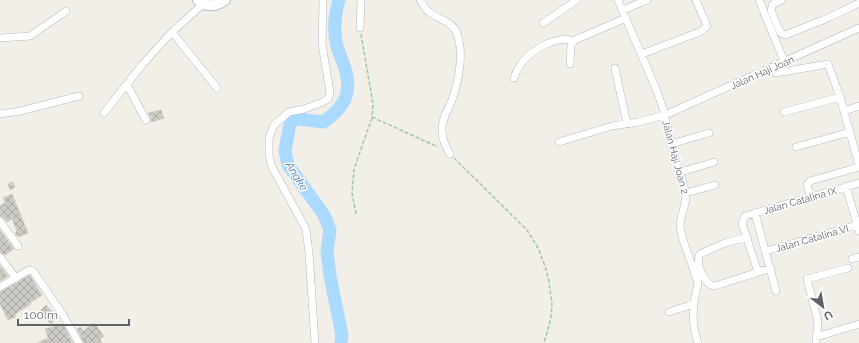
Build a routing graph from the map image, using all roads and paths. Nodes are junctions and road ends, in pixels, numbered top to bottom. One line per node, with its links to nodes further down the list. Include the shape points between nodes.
1 (225, 0): 11 (main road, via 212,6)
2 (323, 0): 75 (street, via 322,44 329,82 328,99 284,115 272,129 269,142 272,166 306,229)
3 (361, 0): 17 (street)
4 (420, 0): 47 (street, via 429,12 452,25 460,41 459,73 454,96 442,122 443,139)
5 (577, 0): 16 (street)
6 (618, 0): 13 (street, Jalan Haji Joan 2)
7 (647, 0): 13 (street)
8 (696, 0): 22 (street, via 706,29)
9 (758, 0): 23 (street)
10 (782, 0): 12 (street, via 773,4 771,10 780,32 785,35)
11 (201, 2): 19 (street)
12 (859, 3)
13 (623, 10): 15 (street, Jalan Haji Joan 2)
14 (66, 11): 20 (street, via 30,36)
15 (626, 18): 21 (street); 22 (street, Jalan Haji Joan 2)
16 (543, 22)
17 (360, 28): 38 (path, via 373,104)
18 (859, 28): 23 (street, Jalan Haji Joan)
19 (172, 32): 28 (street); 29 (street)
20 (0, 38)
21 (574, 42): 24 (street, via 571,46); 27 (street, via 558,41 542,47 524,59)
22 (642, 54): 37 (street, Jalan Haji Joan 2)
23 (784, 61): 37 (street, Jalan Haji Joan)
24 (570, 64)
25 (615, 68): 40 (street)
26 (776, 73): 31 (street, via 828,64)
27 (514, 78)
28 (126, 85): 35 (street); 39 (street)
29 (218, 88)
30 (79, 96): 36 (street)
31 (840, 97): 33 (street); 34 (street)
32 (859, 106): 33 (street)
33 (844, 111): 41 (street)
34 (784, 112)
35 (104, 113)
36 (0, 114)
37 (665, 115): 40 (street, Jalan Haji Joan); 44 (street, Jalan Haji Joan 2)
38 (372, 117): 47 (path); 57 (path, via 354,168 352,193)
39 (146, 120)
40 (627, 124): 43 (street, Jalan Haji Joan)
41 (850, 132): 45 (street); 46 (street)
42 (709, 133): 44 (street)
43 (559, 142)
44 (671, 144): 50 (street, Jalan Haji Joan 2)
45 (856, 145): 49 (street)
46 (796, 147)
47 (450, 154): 76 (path, via 527,230 538,248 549,282 552,304)
48 (714, 162): 50 (street)
49 (859, 166): 55 (street, via 810,181 807,184)
50 (681, 172): 54 (street, Jalan Haji Joan 2)
51 (859, 183): 53 (street, Jalan Catalina IX)
52 (715, 185): 54 (street)
53 (846, 186): 55 (street, Jalan Catalina IX); 59 (street)
54 (686, 193): 70 (street, Jalan Haji Joan 2, via 687,201 681,215 680,226 698,283)
55 (811, 196): 56 (street, Jalan Catalina IX)
56 (755, 212): 60 (street, Jalan Catalina IX, via 743,218 742,223); 62 (street)
57 (356, 214)
58 (0, 221): 61 (street)
59 (858, 228): 62 (street, Jalan Catalina VI)
60 (747, 237): 66 (street); 66 (street, via 702,252 698,258 701,269 706,281 712,286)
61 (18, 246)
62 (766, 252): 64 (street)
63 (0, 257): 67 (street)
64 (771, 268): 66 (street); 69 (street)
65 (848, 268): 73 (street, via 807,280 818,322)
66 (758, 272)
67 (16, 278): 68 (street); 74 (street, via 29,270 33,271)
68 (0, 287)
69 (776, 291)
70 (694, 304): 71 (street); 77 (street, Jalan Haji Joan 2, via 693,322)
71 (668, 312)
72 (859, 324): 73 (street)
73 (816, 340)
74 (79, 343)
75 (315, 343)
76 (544, 343)
77 (698, 343)

